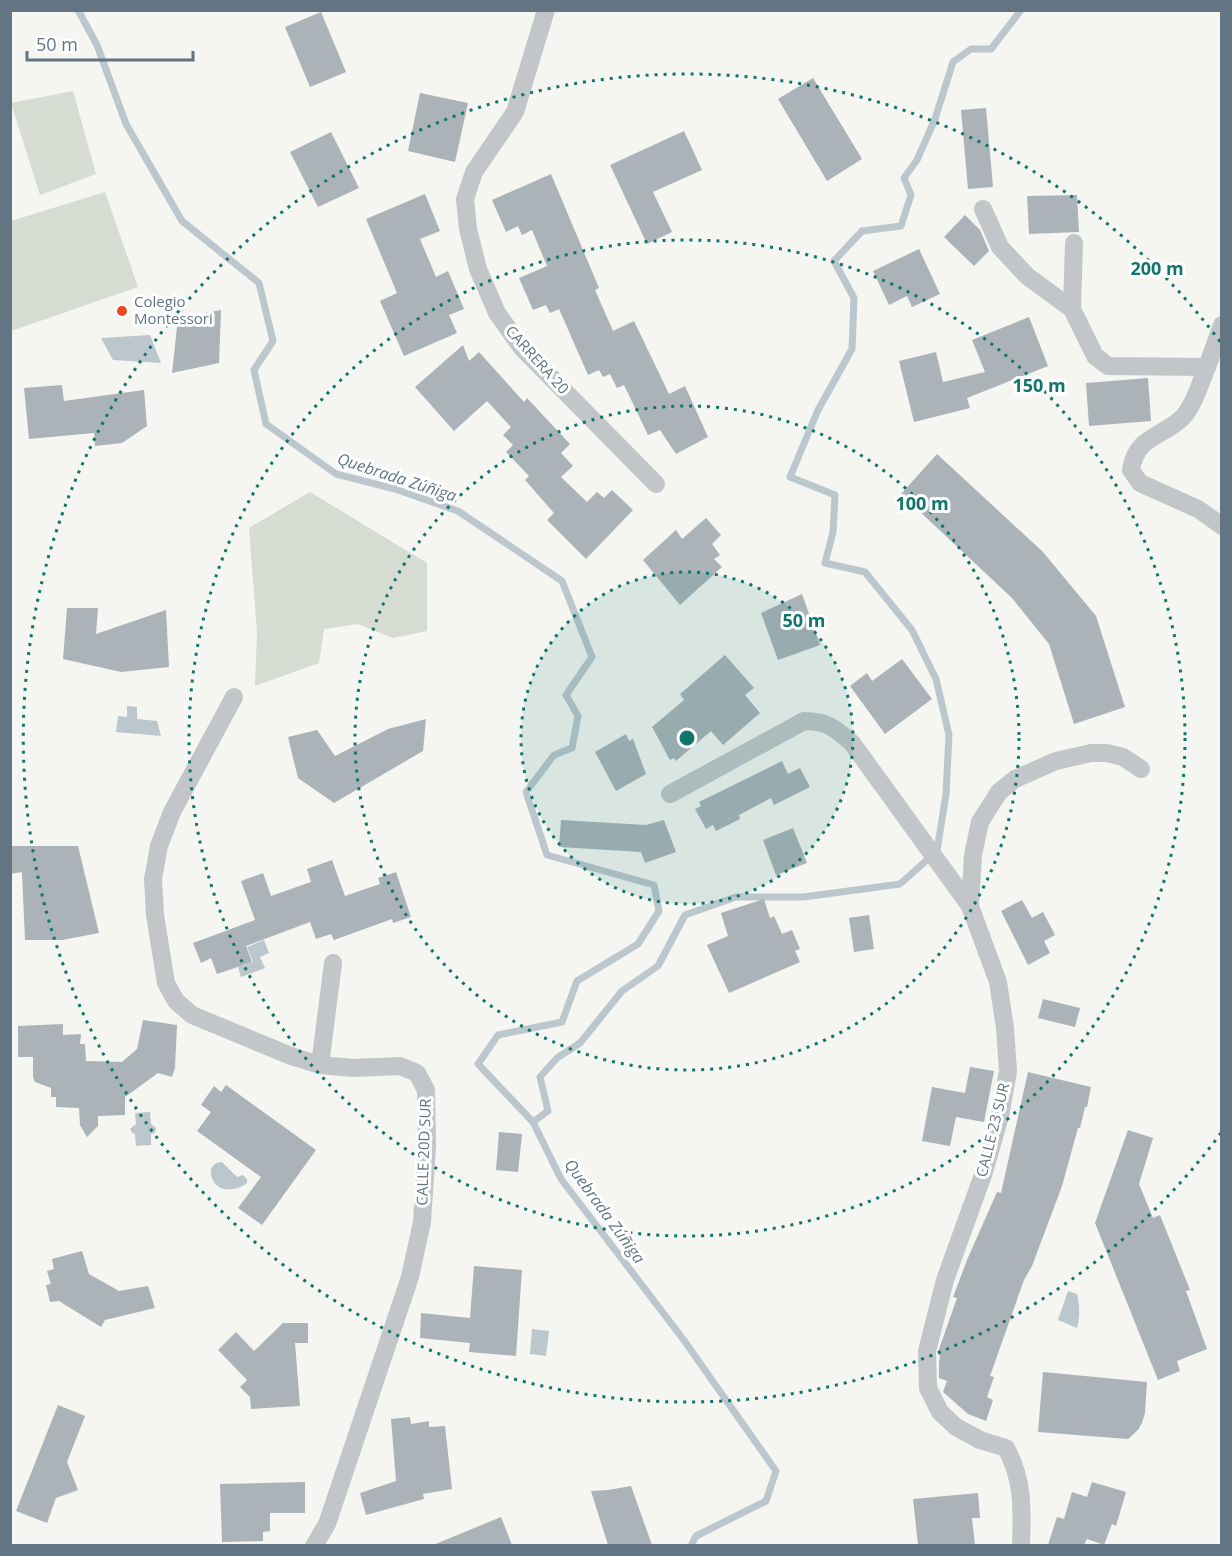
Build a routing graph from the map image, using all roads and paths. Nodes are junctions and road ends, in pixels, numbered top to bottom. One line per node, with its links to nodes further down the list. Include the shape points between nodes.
1 (546, 10): 7 (street, CARRERA 20, via 515,112 474,172 465,200 468,229 478,269 493,304 516,339)
2 (983, 209): 4 (street, via 1000,248 1027,276)
3 (1074, 243): 4 (street)
4 (1072, 309): 6 (street, via 1095,356 1108,366)
5 (1221, 325): 6 (street)
6 (1207, 367): 8 (street, via 1188,410 1140,446 1131,470 1140,483 1198,509)
7 (656, 484)
8 (1221, 526)
9 (234, 697): 14 (street, CALLE 20D SUR, via 172,812 159,846 153,879 166,983 176,1001 192,1015)
10 (1141, 769): 12 (street, CALLE 23 SUR, via 1123,757 1091,753 1056,761 1015,778 999,792 980,822 973,855)
11 (670, 794): 12 (street, via 804,721 821,721 852,743)
12 (970, 906): 16 (street, CALLE 23 SUR, via 998,982 1008,1071 987,1161 945,1280 927,1351 928,1388 940,1412 956,1427 1006,1448 1019,1477)
13 (333, 963): 14 (street)
14 (320, 1065): 15 (street, CALLE 20D SUR, via 400,1066 417,1073 426,1090 427,1146 422,1222 410,1276 327,1524)
15 (314, 1545)
16 (1021, 1545)

